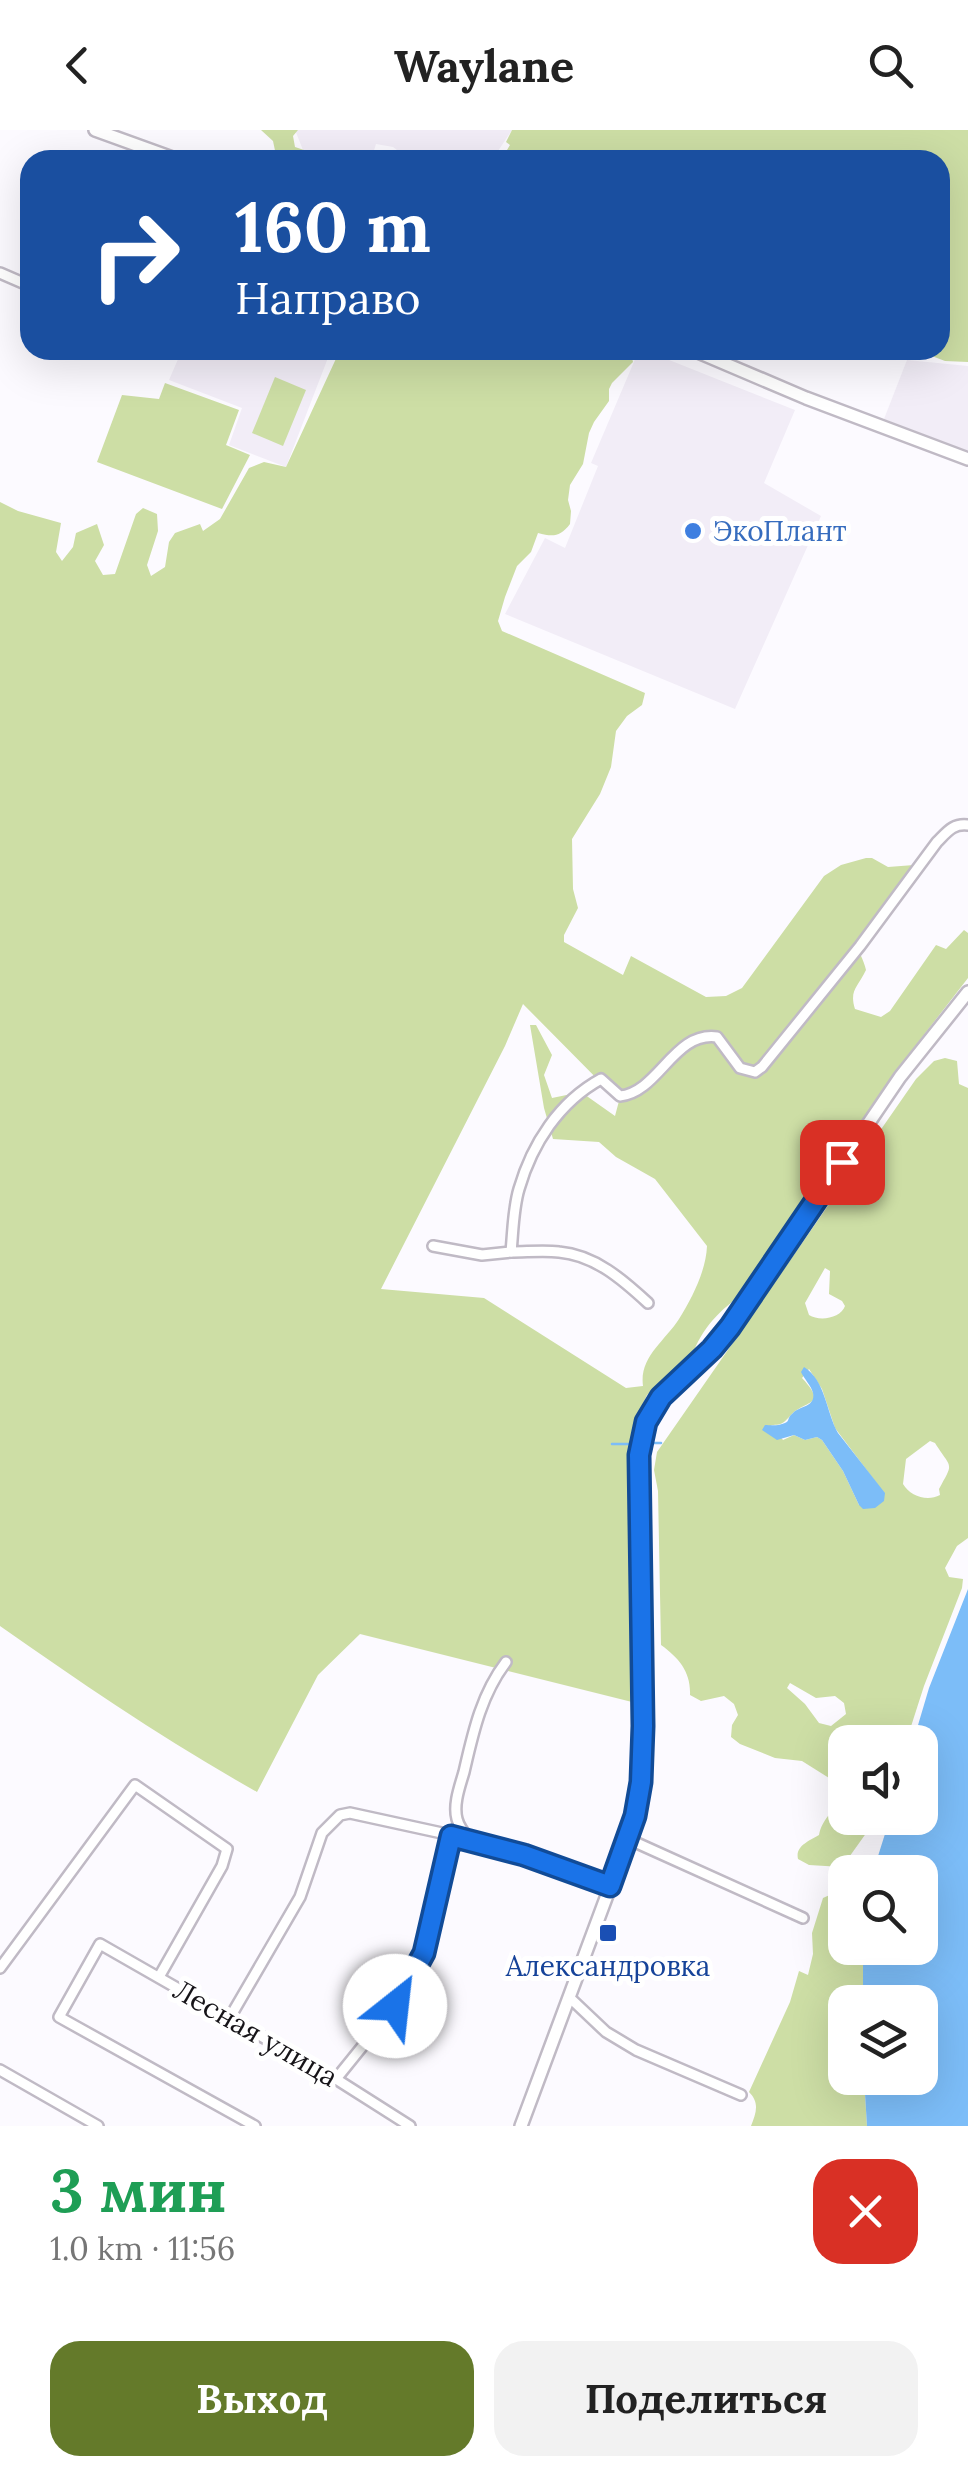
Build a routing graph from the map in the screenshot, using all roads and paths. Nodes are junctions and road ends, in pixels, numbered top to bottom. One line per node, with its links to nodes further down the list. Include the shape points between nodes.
1 (95, 130): 2 (main road)
2 (150, 150)
3 (718, 360): 4 (main road)
4 (968, 460)
5 (968, 825): 8 (street, via 958,824 937,842 755,1072 740,1068 717,1037 700,1037 630,1095 620,1096 601,1079 573,1097 540,1138 518,1192)
6 (968, 992): 12 (main road, via 900,1077 730,1327 661,1397 646,1422 639,1455 641,1782)
7 (433, 1246): 8 (street, via 482,1255)
8 (511, 1252): 9 (street, via 562,1252 591,1260)
9 (648, 1303)
10 (506, 1662): 13 (street, via 477,1716 457,1802 456,1817)
11 (451, 1836): 13 (street); 19 (street, via 340,1815 322,1833 300,1896); 21 (street, via 424,1953 395,2006)
12 (628, 1838): 14 (main road); 15 (street)
13 (471, 1841): 14 (street)
14 (610, 1886): 18 (main road)
15 (803, 1918)
16 (0, 1968): 17 (street, via 136,1784 227,1849)
17 (160, 1977): 19 (street, Лесная улица); 24 (street, Лесная улица, via 100,1944 59,2017)
18 (569, 1997): 22 (street, via 636,2050); 26 (main road)
19 (229, 2019): 21 (street, Лесная улица)
20 (0, 2070): 23 (street)
21 (336, 2080): 25 (street, Лесная улица)
22 (741, 2095)
23 (98, 2126)
24 (254, 2126)
25 (410, 2126)
26 (520, 2126)

